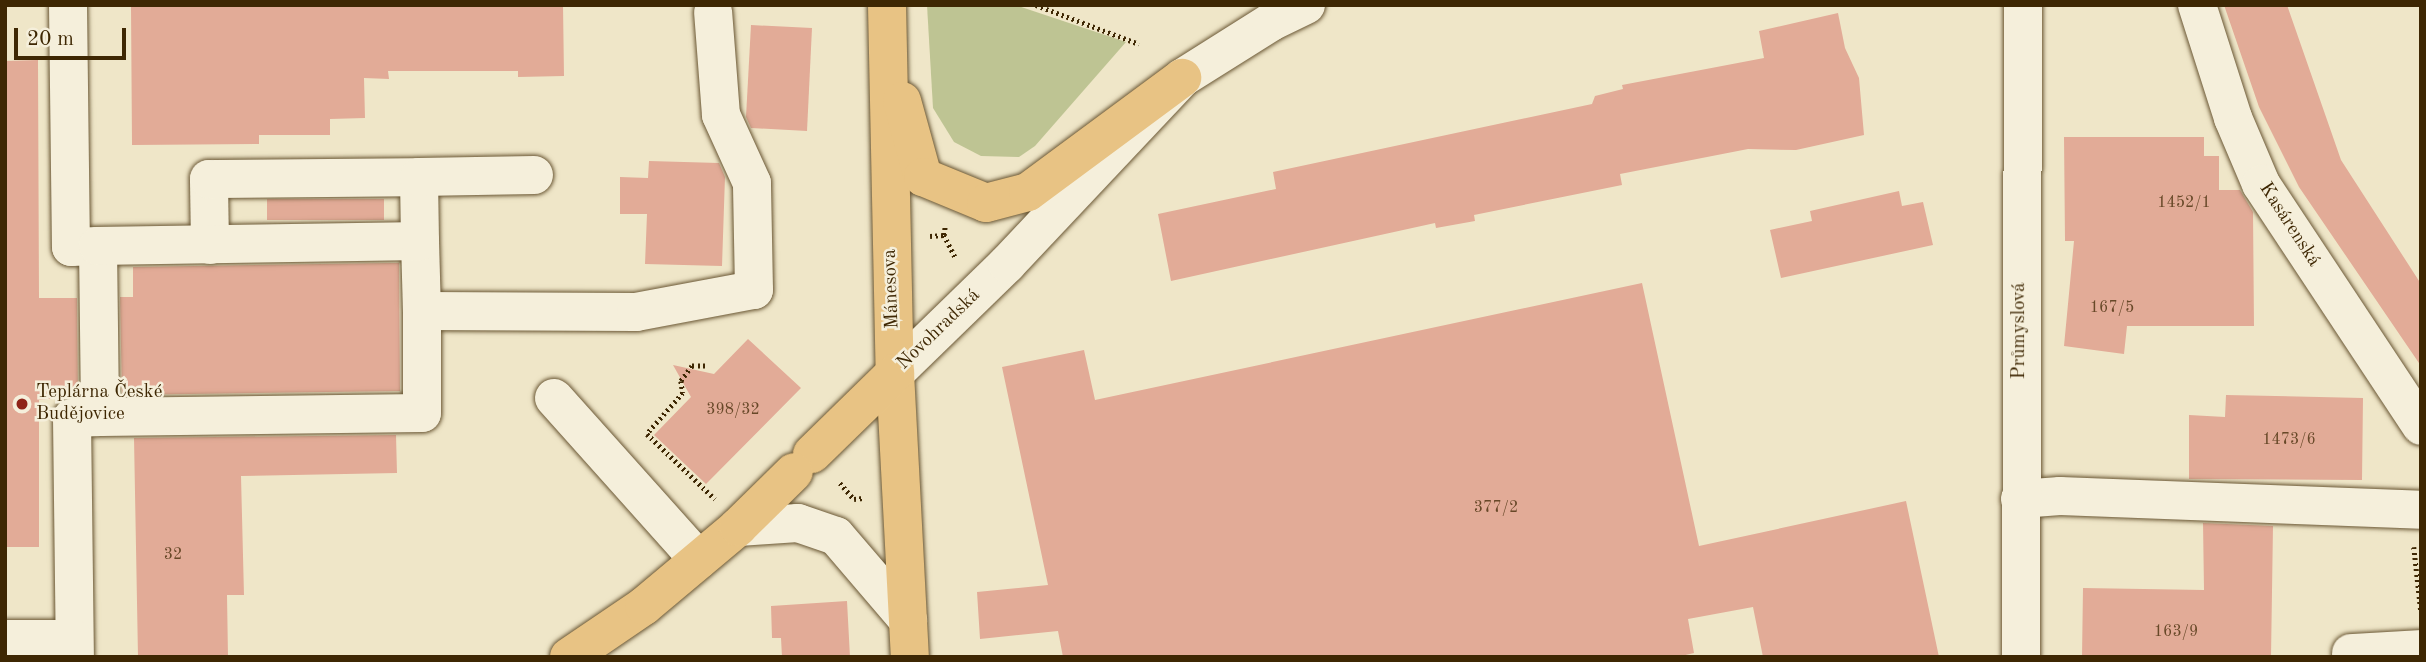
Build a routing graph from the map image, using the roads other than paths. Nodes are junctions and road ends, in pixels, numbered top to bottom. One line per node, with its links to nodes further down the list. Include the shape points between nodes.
1 (68, 5): 13 (street, via 71,247)
2 (887, 5): 7 (main road, Mánesova)
3 (1306, 5): 8 (street, Novohradská, via 1270,22)
4 (2023, 5): 19 (street, Průmyslová)
5 (2197, 5): 18 (street, Kasárenská, via 2233,118 2260,184)
6 (713, 12): 14 (street, via 721,115 752,183 754,290 635,312)
7 (888, 50): 8 (main road, via 923,177 986,203 1028,192); 15 (main road, Mánesova)
8 (1182, 78): 15 (street, Novohradská, via 998,274)
9 (534, 175): 10 (street)
10 (419, 177): 11 (street); 12 (street, via 209,179)
11 (421, 241): 12 (street); 14 (street)
12 (210, 244): 13 (street)
13 (99, 246): 17 (street)
14 (422, 311): 17 (street, via 422,413)
15 (895, 373): 21 (main road, Novohradská); 23 (main road, Mánesova)
16 (554, 398): 22 (street)
17 (100, 417): 25 (street, via 72,418)
18 (2421, 426)
19 (2020, 499): 20 (street, via 2060,496); 29 (street, Průmyslová)
20 (2419, 510)
21 (740, 525): 22 (main road, Novohradská); 23 (street, via 798,523 836,536)
22 (699, 560): 28 (main road, Novohradská, via 644,606)
23 (909, 638)
24 (5, 639): 25 (street)
25 (74, 648)
26 (2421, 649): 27 (street)
27 (2351, 653)
28 (569, 657)
29 (2021, 657)

